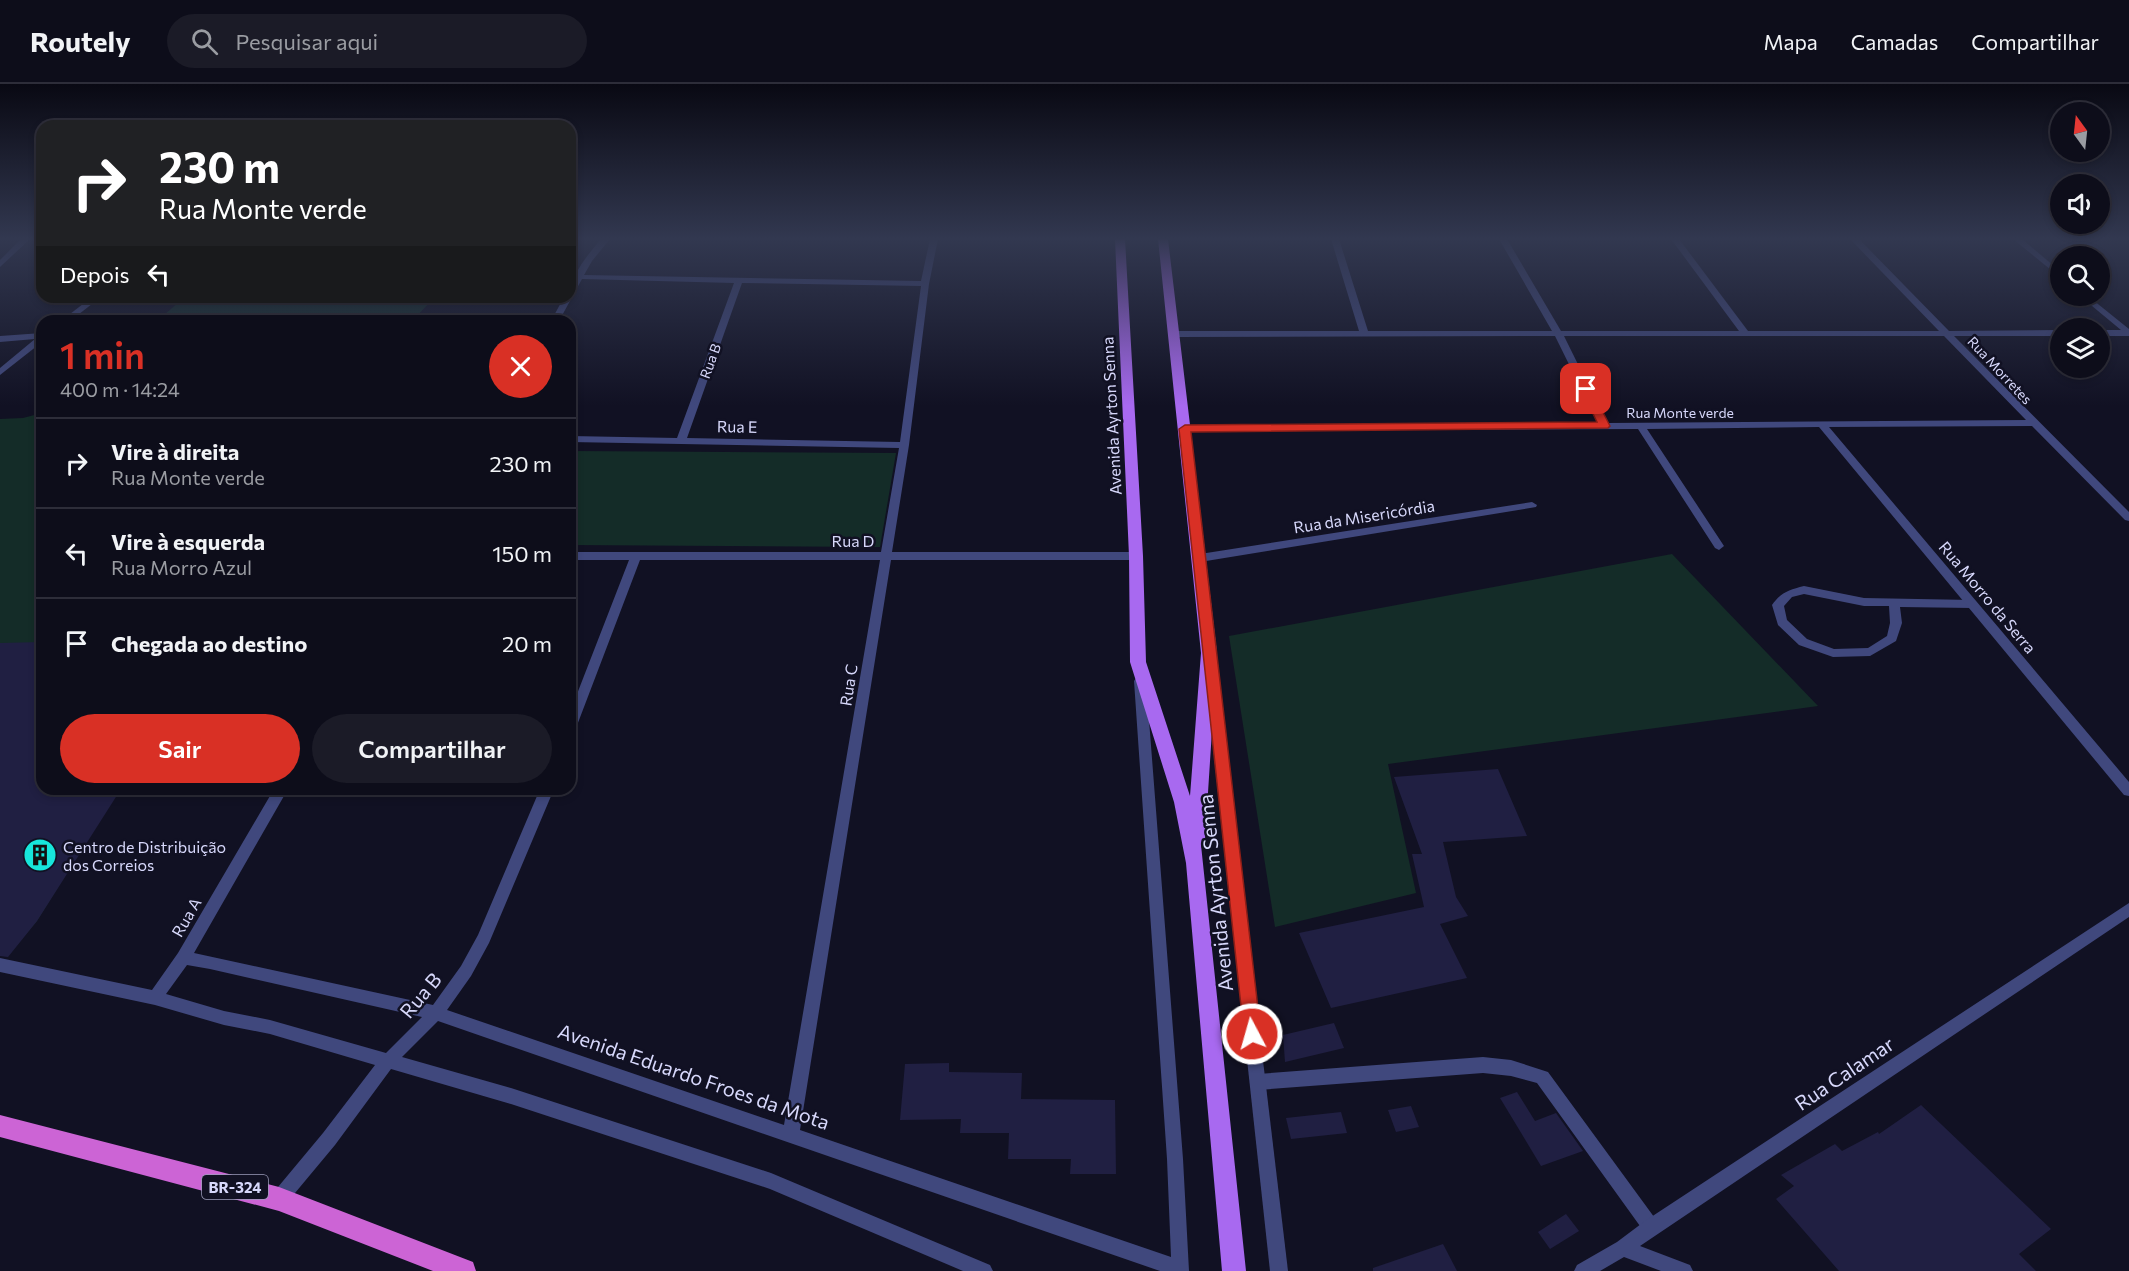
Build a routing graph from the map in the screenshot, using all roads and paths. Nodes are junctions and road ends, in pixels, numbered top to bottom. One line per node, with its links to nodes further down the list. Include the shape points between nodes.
1 (734, 294): 30 (street, Rua B)
2 (924, 294): 31 (street, Rua C)
3 (1123, 294): 38 (main road, Avenida Ayrton Senna)
4 (1170, 294): 18 (main road, Avenida Ayrton Senna)
5 (1352, 294): 13 (street)
6 (1535, 294): 19 (street)
7 (1716, 294): 14 (street)
8 (1909, 294): 12 (street, Rua Morretes)
9 (89, 303): 11 (street)
10 (2096, 306): 17 (street)
11 (73, 315)
12 (1947, 332): 14 (street); 15 (street); 24 (street, Rua Morretes)
13 (1364, 333): 18 (street); 19 (street)
14 (1745, 333): 19 (street)
15 (2050, 333)
16 (2110, 333): 17 (street)
17 (2129, 333)
18 (1175, 334): 28 (main road, Avenida Ayrton Senna)
19 (1559, 334): 26 (street)
20 (36, 337): 21 (street)
21 (0, 339)
22 (36, 342): 23 (street)
23 (0, 372)
24 (2032, 423): 25 (street, Rua Monte verde); 33 (street, Rua Morretes)
25 (1822, 425): 27 (street, Rua Monte verde); 41 (street, Rua Morro da Serra)
26 (1604, 426): 27 (street, Rua Monte verde); 28 (street, Rua Monte verde)
27 (1641, 426): 34 (street)
28 (1185, 429): 39 (main road, Avenida Ayrton Senna)
29 (576, 439): 30 (street, Rua E)
30 (681, 440): 31 (street, Rua E)
31 (904, 445): 37 (street, Rua C)
32 (1532, 505): 39 (street, Rua da Misericórdia)
33 (2129, 518)
34 (1719, 546)
35 (576, 556): 36 (street, Rua D)
36 (636, 556): 37 (street, Rua D); 44 (street)
37 (885, 556): 38 (street, Rua D); 57 (street, Rua C)
38 (1136, 556): 43 (main road, Avenida Ayrton Senna)
39 (1200, 558): 42 (main road, Avenida Ayrton Senna)
40 (1894, 604): 40 (street, via 1804,590 1788,594 1778,605 1782,622 1803,642 1833,652 1870,651 1892,638 1896,623); 41 (street)
41 (1972, 604): 45 (street, Rua Morro da Serra)
42 (1209, 653): 48 (main road, Avenida Ayrton Senna); 55 (street, Avenida Ayrton Senna)
43 (1138, 662): 48 (main road, Avenida Ayrton Senna, via 1182,802); 61 (street, Avenida Ayrton Senna)
44 (576, 712)
45 (2129, 791)
46 (278, 795): 50 (street, Rua A)
47 (544, 795): 53 (street, Rua B, via 484,938)
48 (1195, 863): 64 (main road)
49 (2129, 909): 59 (street, Rua Calamar)
50 (183, 958): 52 (street, Rua A); 53 (street, Avenida Eduardo Froes da Mota)
51 (0, 965): 52 (street)
52 (155, 998): 54 (street)
53 (436, 1013): 54 (street, Rua B); 57 (street, Avenida Eduardo Froes da Mota)
54 (387, 1062): 58 (street, Rua B); 63 (street, via 511,1096 771,1182)
55 (1258, 1082): 59 (street, via 1483,1065 1542,1077); 65 (street, Avenida Ayrton Senna)
56 (0, 1126): 58 (highway, BR-324)
57 (791, 1135): 61 (street, Avenida Eduardo Froes da Mota)
58 (279, 1199): 62 (highway, BR-324)
59 (1651, 1227): 60 (street, Rua Calamar)
60 (1623, 1248): 66 (street, Rua Calamar); 67 (street)
61 (1180, 1270)
62 (464, 1271)
63 (984, 1271)
64 (1234, 1271)
65 (1279, 1271)
66 (1583, 1271)
67 (1684, 1271)

